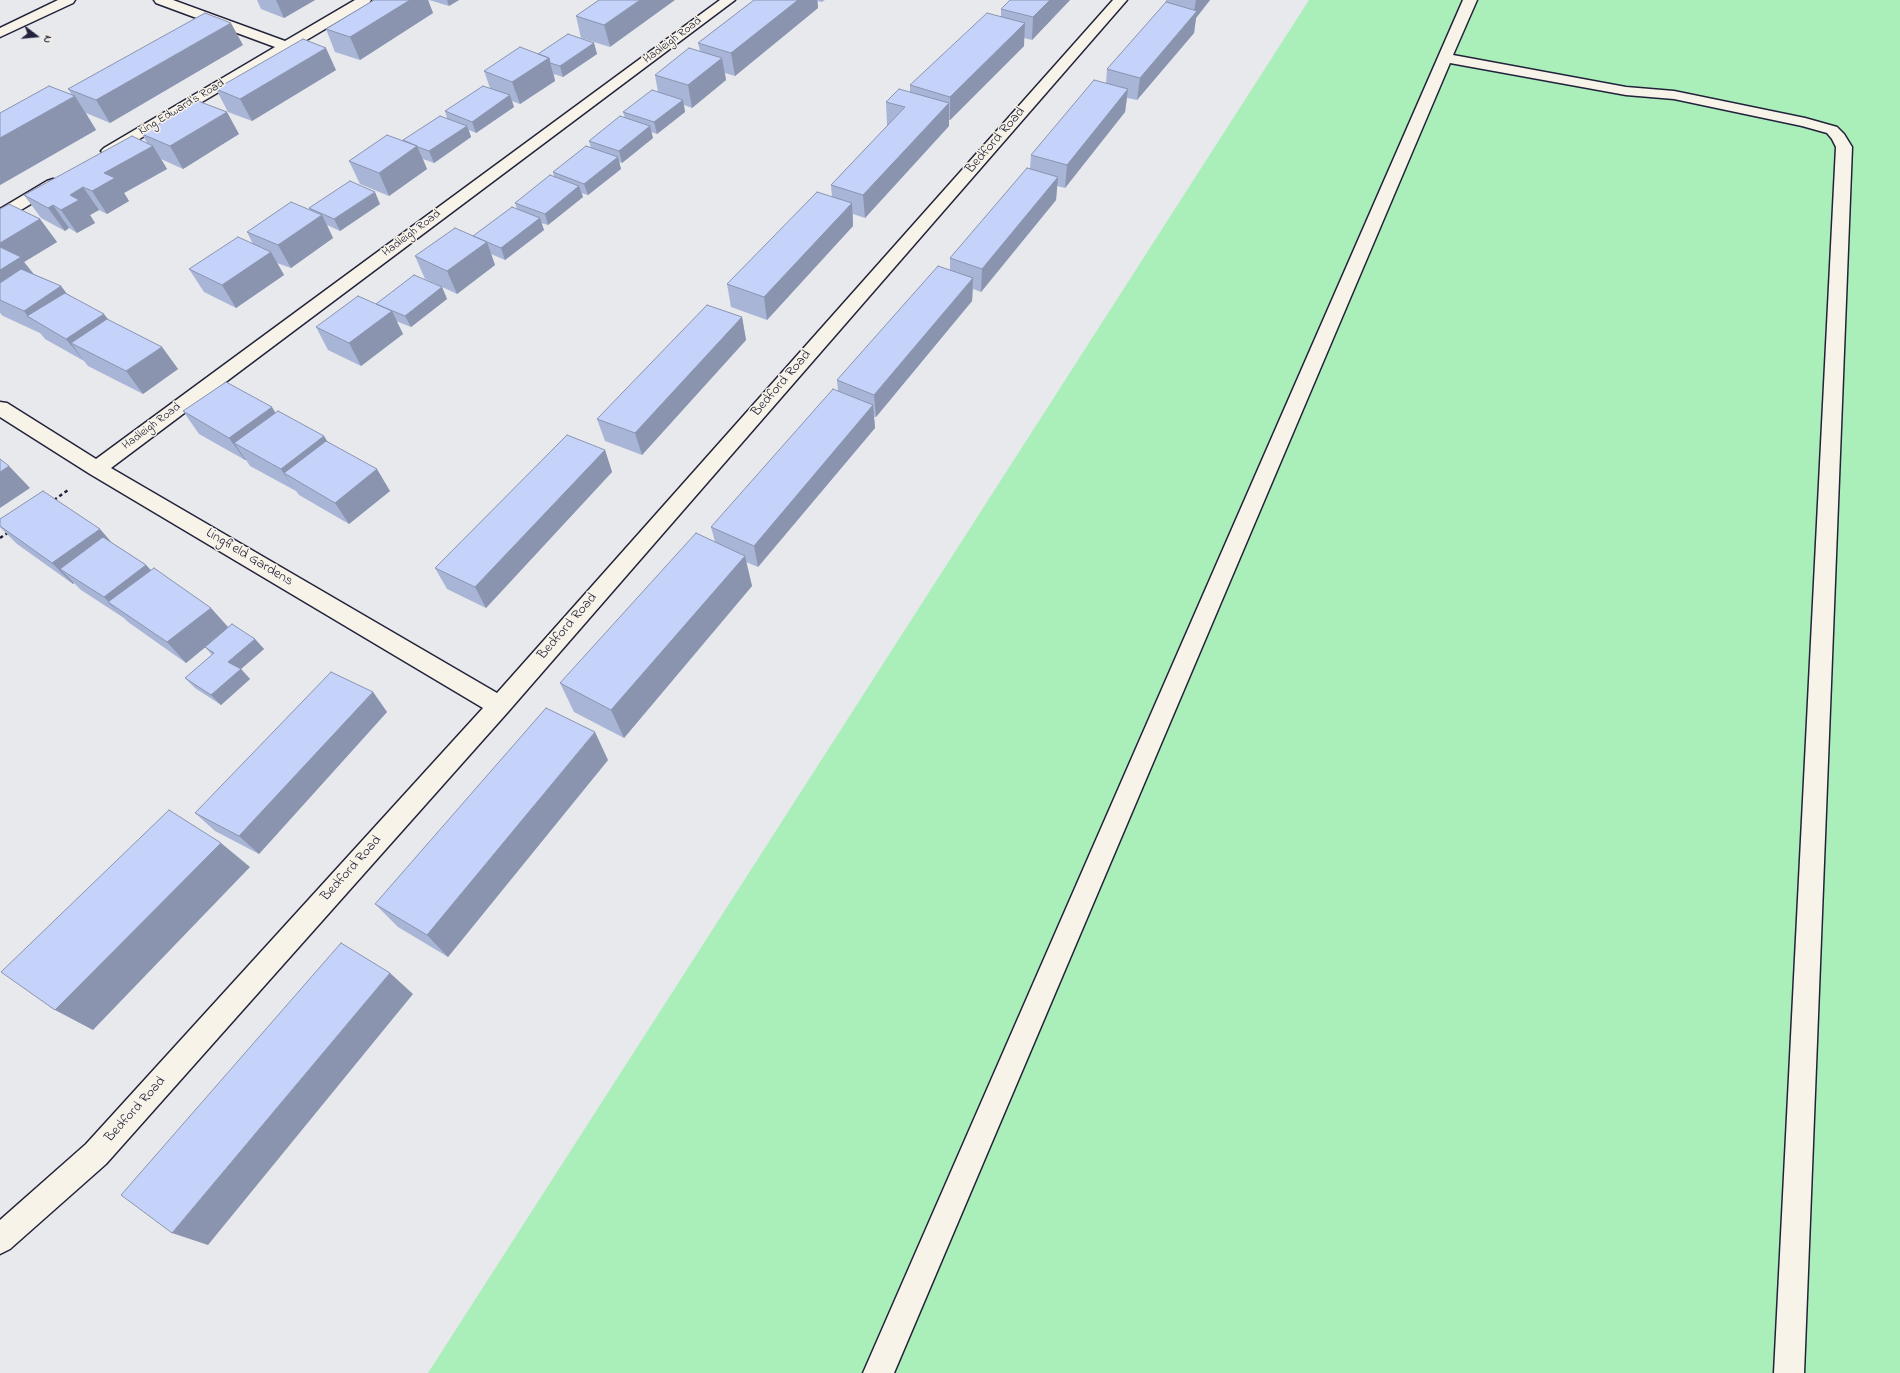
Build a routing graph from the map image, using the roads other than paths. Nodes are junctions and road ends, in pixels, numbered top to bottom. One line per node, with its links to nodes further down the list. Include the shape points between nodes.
1 (68, 0): 7 (street)
2 (161, 0): 8 (street)
3 (364, 0): 8 (street, King Edward's Road)
4 (728, 0): 14 (street, Hadleigh Road)
5 (1120, 0): 15 (street, Bedford Road)
6 (1470, 0): 9 (street)
7 (0, 33)
8 (285, 46): 10 (street, King Edward's Road)
9 (1445, 58): 17 (street); 18 (street, via 1626,92 1674,95 1806,122 1832,130 1844,147)
10 (95, 159)
11 (68, 176): 12 (street)
12 (0, 216)
13 (0, 408): 14 (street, Lingfield Gardens)
14 (97, 468): 15 (street, Lingfield Gardens)
15 (499, 706): 16 (street, Bedford Road, via 96,1154)
16 (0, 1239)
17 (878, 1373)
18 (1789, 1373)

